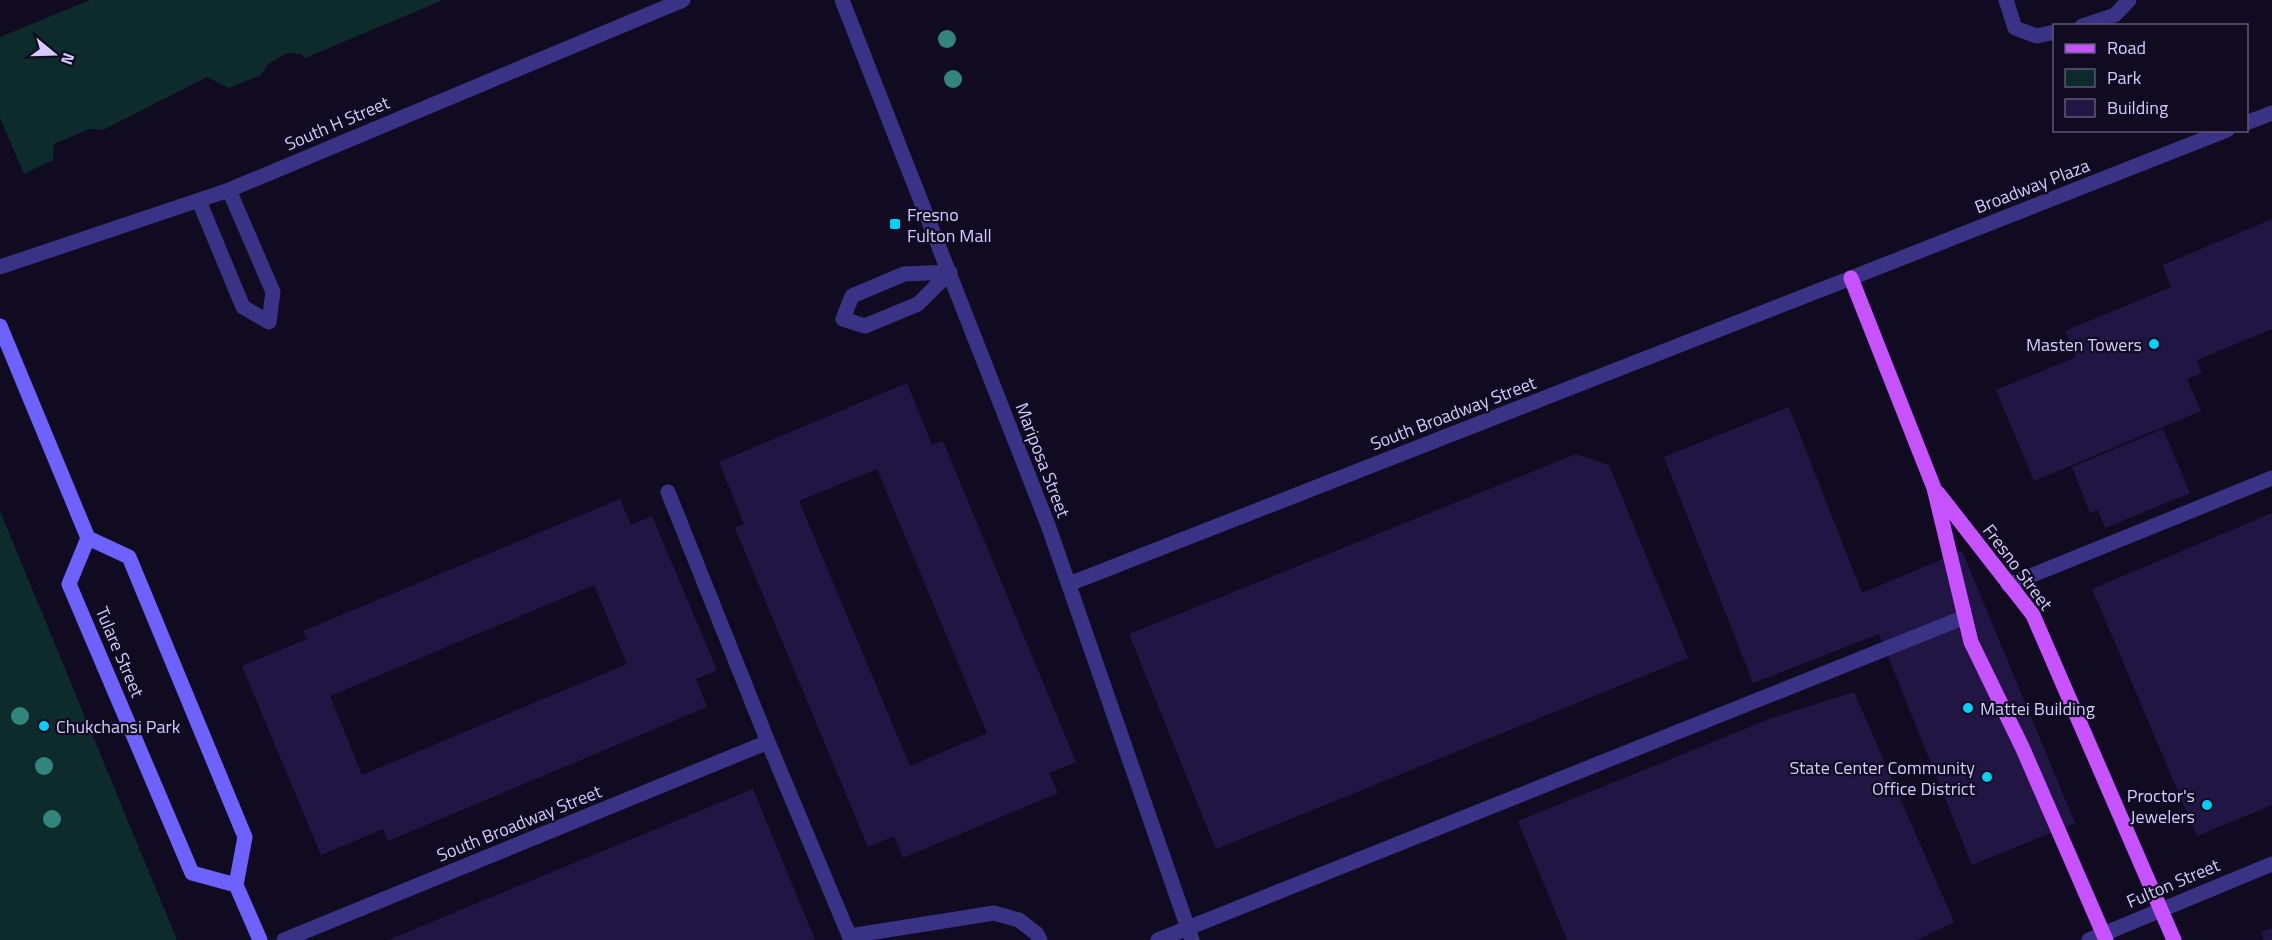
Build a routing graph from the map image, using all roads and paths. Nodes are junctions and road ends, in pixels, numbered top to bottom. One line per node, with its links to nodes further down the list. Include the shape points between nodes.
1 (683, 0): 10 (street, South H Street)
2 (842, 0): 13 (street, Mariposa Street)
3 (2006, 0): 6 (street, via 2016,28 2037,36)
4 (2128, 0): 5 (street, via 2115,15)
5 (2088, 24)
6 (2053, 32)
7 (2272, 113): 8 (street)
8 (2248, 123)
9 (2222, 132): 14 (street, Broadway Plaza)
10 (229, 190): 11 (street, South H Street); 11 (street, via 273,292 268,322 243,307)
11 (199, 201): 12 (street, South H Street)
12 (0, 267)
13 (951, 272): 13 (street, via 904,274 852,296 843,319 865,326 918,304); 20 (street, Mariposa Street)
14 (1851, 278): 17 (main road, Fresno Street); 20 (street, South Broadway Street)
15 (0, 326): 19 (main road)
16 (2272, 478): 21 (street)
17 (1934, 488): 21 (main road, Fresno Street); 22 (main road, Fresno Street)
18 (668, 492): 23 (street)
19 (88, 538): 25 (main road, via 129,557 245,837); 25 (main road, Tulare Street, via 69,584 192,873)
20 (1069, 584): 27 (street, Mariposa Street)
21 (2008, 585): 26 (main road, Fresno Street, via 2033,615)
22 (1965, 617): 27 (street); 28 (main road, Fresno Street, via 1971,642 2023,749)
23 (768, 742): 29 (street); 31 (street, South Broadway Street)
24 (2272, 864): 26 (street, Fulton Street)
25 (236, 885): 30 (main road)
26 (2162, 909): 28 (street, Fulton Street); 35 (main road, Fresno Street)
27 (1189, 934): 33 (street)
28 (2105, 937): 34 (street, Fulton Street)
29 (851, 938): 32 (street, via 994,913 1019,920)
30 (260, 940)
31 (284, 940)
32 (1040, 940)
33 (1158, 940)
34 (2089, 940)
35 (2175, 940)

